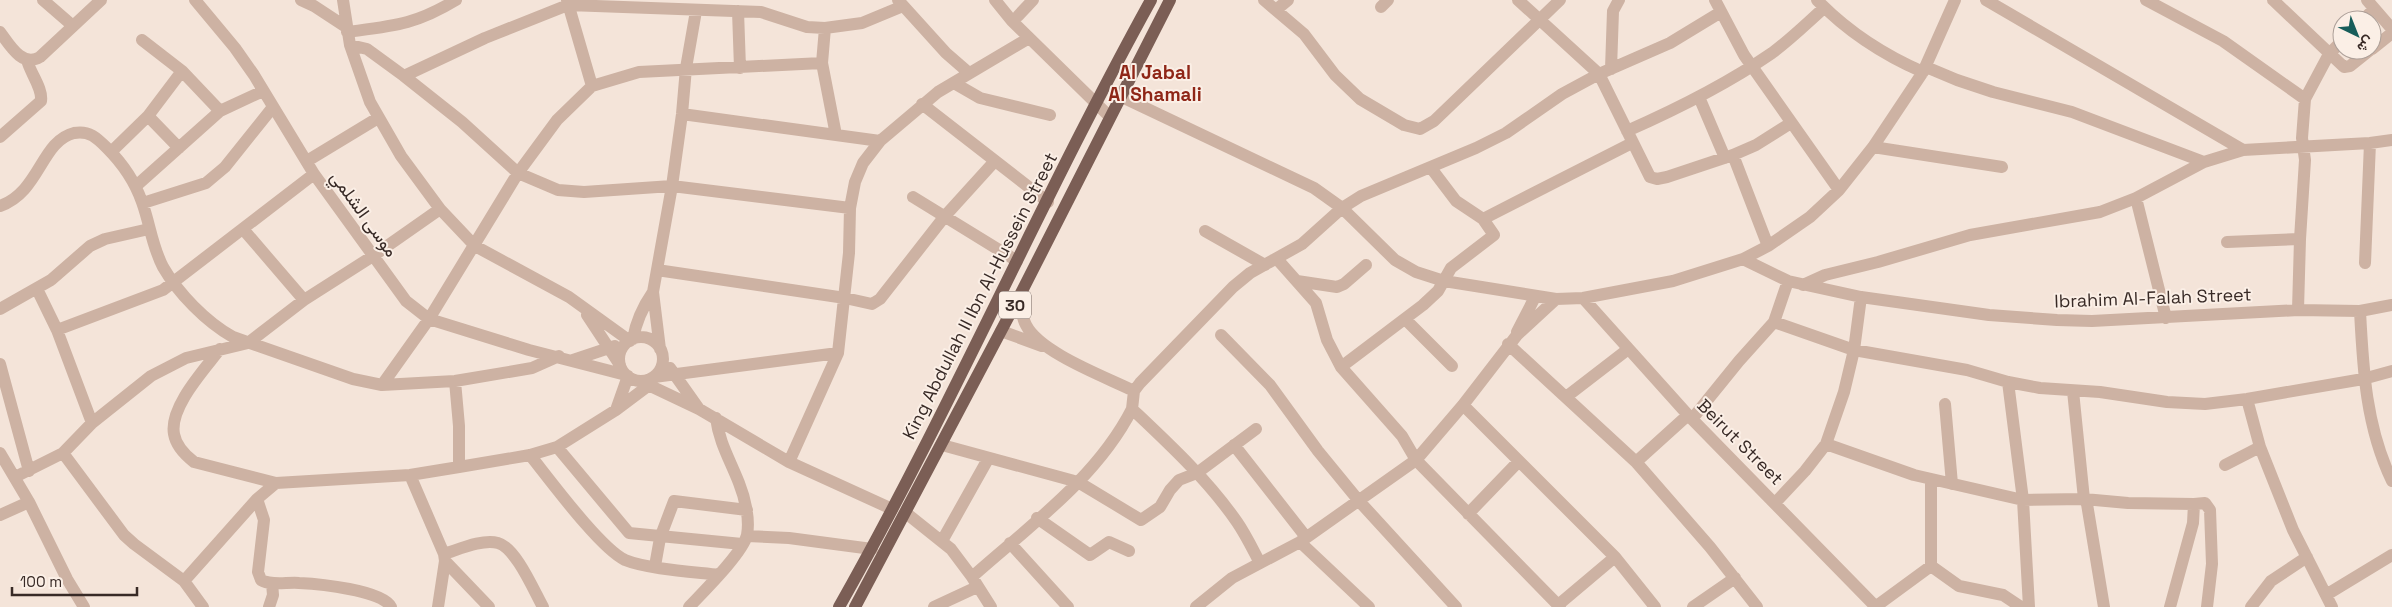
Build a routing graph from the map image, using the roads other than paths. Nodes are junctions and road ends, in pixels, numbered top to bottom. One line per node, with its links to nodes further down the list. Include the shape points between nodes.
1 (43, 0): 32 (street)
2 (101, 0): 32 (street)
3 (195, 0): 59 (street, موسى الشلمي, via 235,48)
4 (301, 0): 37 (street, via 314,6)
5 (343, 0): 37 (street)
6 (456, 0): 37 (street, via 419,20)
7 (996, 0): 30 (street); 38 (street)
8 (1033, 0): 30 (street)
9 (1151, 0): 62 (main road, King Abdullah II Ibn Al-Hussein Street / 30)
10 (1170, 0): 60 (main road, King Abdullah II Ibn Al-Hussein Street / 30)
11 (1264, 0): 27 (street)
12 (1288, 0): 27 (street)
13 (1518, 0): 31 (street)
14 (1560, 0): 31 (street)
15 (1619, 0): 51 (street, via 1614,11)
16 (1730, 0): 26 (street)
17 (1955, 0): 52 (street)
18 (1986, 0): 82 (street)
19 (2148, 0): 63 (street, via 2230,45)
20 (2272, 0): 42 (street)
21 (568, 3): 28 (street); 56 (street); 58 (street)
22 (901, 3): 33 (street, via 862,23); 54 (street, via 946,53)
23 (1821, 4): 48 (street, via 1790,38); 52 (street, via 1889,56)
24 (2370, 4): 34 (street)
25 (763, 6): 29 (street); 33 (street, via 807,27)
26 (1719, 7): 48 (street); 51 (street, via 1670,43)
27 (1277, 9): 31 (street, via 1304,34 1335,75 1360,99 1404,125 1420,129 1434,121)
28 (696, 11): 29 (street); 49 (street)
29 (738, 11): 50 (street)
30 (1018, 16): 62 (street)
31 (1540, 20): 55 (street)
32 (73, 26): 44 (street, via 40,57)
33 (824, 28): 47 (street)
34 (2392, 29)
35 (0, 32): 44 (street)
36 (2392, 33): 40 (street)
37 (348, 35): 56 (street); 71 (street, via 363,85)
38 (1029, 38): 54 (street); 62 (street)
39 (142, 40): 53 (street)
40 (2382, 41)
41 (2332, 51): 42 (street)
42 (2329, 54): 43 (street); 63 (street)
43 (2332, 57)
44 (27, 60): 75 (street, via 41,101)
45 (2336, 60): 46 (street, via 2344,67)
46 (2357, 60)
47 (822, 63): 50 (street); 73 (street)
48 (1752, 65): 61 (street); 72 (street)
49 (686, 68): 50 (street); 58 (street, via 639,72); 68 (street)
50 (740, 68)
51 (1611, 69): 55 (street)
52 (1925, 69): 79 (street); 87 (street, via 1993,92 2072,112)
53 (182, 71): 66 (street); 70 (street)
54 (968, 72): 57 (street)
55 (1598, 74): 74 (street); 89 (street, via 1562,94 1506,133)
56 (404, 76): 90 (street, via 462,122)
57 (954, 83): 64 (street); 69 (street, via 980,98)
58 (592, 86): 90 (street, via 557,120)
59 (263, 91): 65 (street, موسى الشلمي); 66 (street)
60 (1120, 96): 67 (main road, King Abdullah II Ibn Al-Hussein Street / 30); 101 (street, via 1287,174)
61 (1699, 97): 74 (street); 84 (street)
62 (1097, 99): 67 (street); 97 (main road, King Abdullah II Ibn Al-Hussein Street / 30)
63 (2305, 99): 80 (street)
64 (922, 104): 77 (street); 86 (street)
65 (274, 107): 85 (street, موسى الشلمي); 98 (street, via 225,167 206,183)
66 (220, 111): 81 (street)
67 (1111, 112): 126 (main road, King Abdullah II Ibn Al-Hussein Street / 30)
68 (682, 114): 73 (street); 93 (street)
69 (1050, 115)
70 (148, 116): 81 (street); 83 (street)
71 (378, 118): 85 (street); 102 (street)
72 (1791, 123): 84 (street); 94 (street)
73 (836, 135): 77 (street)
74 (1630, 137): 84 (street, via 1646,172 1657,179); 104 (street)
75 (0, 138)
76 (2392, 140): 78 (street)
77 (880, 141): 100 (street, via 862,164)
78 (2370, 143): 80 (street); 116 (street)
79 (1873, 147): 88 (street); 94 (street)
80 (2303, 147): 82 (street); 108 (street)
81 (179, 148): 92 (street)
82 (2243, 150): 87 (street)
83 (111, 152): 92 (street); 99 (street, via 96,137 72,134 55,145 24,191)
84 (1729, 157): 111 (street)
85 (308, 161): 91 (street, موسى الشلمي)
86 (994, 162): 97 (street); 103 (street)
87 (2204, 162): 96 (street)
88 (2002, 167)
89 (1431, 168): 101 (street, via 1361,196); 104 (street, via 1456,201)
90 (518, 173): 93 (street, via 538,184 570,192); 110 (street)
91 (314, 174): 106 (street); 112 (street, موسى الشلمي)
92 (136, 186): 98 (street)
93 (672, 186): 100 (street); 118 (street)
94 (1839, 190): 111 (street, via 1810,217)
95 (914, 197): 103 (street)
96 (2136, 198): 123 (street, via 2100,212 1970,235 1825,275); 138 (street)
97 (1048, 202): 114 (main road, King Abdullah II Ibn Al-Hussein Street / 30)
98 (143, 203): 105 (street)
99 (0, 206)
100 (850, 208): 129 (street)
101 (1342, 208): 115 (street, via 1302,244); 120 (street, via 1395,260 1416,272)
102 (440, 209): 110 (street); 112 (street)
103 (945, 216): 114 (street); 129 (street, via 880,300 867,305)
104 (1483, 219): 120 (street, via 1494,233 1493,238 1451,268)
105 (148, 229): 122 (street); 124 (street, via 90,246)
106 (243, 229): 122 (street); 132 (street)
107 (1205, 232): 115 (street)
108 (2300, 239): 109 (street); 136 (street)
109 (2227, 242)
110 (475, 246): 134 (street); 139 (street)
111 (1768, 246): 113 (street)
112 (373, 256): 132 (street); 139 (street, موسى الشلمي, via 406,301)
113 (1743, 258): 121 (street, Ibrahim Al-Falah Street); 130 (street, via 1672,281)
114 (1017, 261): 211 (main road, King Abdullah II Ibn Al-Hussein Street / 30)
115 (1271, 262): 119 (street); 167 (street, via 1233,287)
116 (2365, 263)
117 (1366, 265): 119 (street, via 1337,287)
118 (657, 270): 125 (street); 129 (street)
119 (1297, 281): 158 (street, via 1316,303 1327,340)
120 (1444, 281): 127 (street); 140 (street, via 1433,296)
121 (1788, 281): 123 (street, Ibrahim Al-Falah Street); 141 (street)
122 (173, 283): 142 (street); 147 (street, via 223,332)
123 (1804, 285): 128 (street, Ibrahim Al-Falah Street)
124 (37, 288): 135 (street); 142 (street)
125 (653, 292): 146 (street, via 643,306); 154 (street)
126 (1020, 295): 143 (main road, King Abdullah II Ibn Al-Hussein Street / 30); 149 (street, via 1026,326)
127 (1535, 297): 131 (street); 145 (street)
128 (1861, 297): 138 (street, Ibrahim Al-Falah Street, via 1989,315 2057,320); 152 (street)
129 (845, 298): 153 (street)
130 (1583, 298): 131 (street); 151 (street, Beirut Street)
131 (1556, 299): 145 (street)
132 (304, 300): 147 (street)
133 (2392, 306): 137 (street, Ibrahim Al-Falah Street)
134 (582, 307): 146 (street); 148 (street)
135 (0, 309)
136 (2298, 310): 137 (street, Ibrahim Al-Falah Street); 138 (street, Ibrahim Al-Falah Street)
137 (2360, 311): 163 (street)
138 (2166, 318)
139 (429, 319): 155 (street, موسى الشلمي); 166 (street)
140 (1405, 319): 158 (street); 159 (street)
141 (1774, 322): 152 (street); 176 (street)
142 (58, 330): 178 (street)
143 (1001, 331): 149 (street); 181 (main road, King Abdullah II Ibn Al-Hussein Street / 30)
144 (1221, 336): 207 (street, via 1270,385 1318,452)
145 (1512, 340): 169 (street); 172 (street)
146 (630, 341): 148 (street); 154 (street, via 649,339); 162 (street, via 621,352)
147 (248, 343): 150 (street); 166 (street, via 353,379)
148 (609, 347): 156 (street); 162 (street)
149 (1047, 347): 167 (street)
150 (220, 349): 178 (street, via 186,358 151,376); 202 (street, via 182,400 173,433 184,454 194,462)
151 (1627, 350): 169 (street); 176 (street, Beirut Street)
152 (1854, 350): 165 (street, via 1967,370); 180 (street)
153 (838, 353): 161 (street); 191 (street)
154 (662, 354): 161 (street); 162 (street, via 660,369)
155 (559, 356): 156 (street, موسى الشلمي); 164 (street, via 532,368)
156 (573, 360): 162 (street, موسى الشلمي)
157 (0, 364): 195 (street)
158 (1341, 366): 189 (street, via 1402,436)
159 (1452, 366)
160 (2392, 371): 163 (street)
161 (675, 374): 162 (street); 173 (street)
162 (638, 377): 173 (street, موسى الشلمي); 175 (street); 175 (street)
163 (2363, 380): 170 (street); 198 (street, via 2376,440)
164 (455, 381): 166 (street); 194 (street, via 460,426)
165 (2008, 382): 168 (street); 206 (street)
166 (382, 385)
167 (1134, 391): 174 (street)
168 (2073, 391): 170 (street, via 2205,404); 204 (street)
169 (1566, 397): 192 (street)
170 (2247, 399): 184 (street)
171 (1945, 404): 203 (street)
172 (1463, 405): 189 (street); 190 (street)
173 (699, 409): 177 (street, موسى الشلمي)
174 (1132, 409): 196 (street); 201 (street)
175 (616, 410): 183 (street)
176 (1690, 417): 192 (street); 209 (street, Beirut Street)
177 (716, 418): 191 (street, موسى الشلمي); 212 (street, via 721,444 740,484)
178 (92, 423): 185 (street)
179 (1256, 429): 182 (street)
180 (1826, 444): 200 (street); 209 (street)
181 (942, 445): 188 (street); 213 (main road, King Abdullah II Ibn Al-Hussein Street / 30)
182 (1234, 445): 196 (street); 218 (street)
183 (557, 447): 186 (street); 217 (street, via 626,532)
184 (2260, 447): 193 (street); 227 (street)
185 (62, 453): 195 (street); 233 (street, via 124,535)
186 (530, 455): 194 (street); 229 (street, via 617,556)
187 (1, 457): 199 (street)
188 (988, 459): 201 (street); 220 (street)
189 (1416, 460): 207 (street); 214 (street)
190 (1519, 461): 214 (street); 226 (street)
191 (789, 462): 211 (street, موسى الشلمي)
192 (1636, 462): 232 (street)
193 (2225, 465)
194 (459, 467): 197 (street)
195 (29, 470): 199 (street)
196 (1197, 473): 201 (street, via 1174,484 1160,507 1143,520); 228 (street, via 1238,523)
197 (410, 475): 202 (street); 225 (street)
198 (2391, 476)
199 (15, 477): 208 (street)
200 (1931, 479): 203 (street); 230 (street)
201 (1078, 482): 216 (street)
202 (276, 483): 205 (street)
203 (1952, 484): 206 (street)
204 (2084, 498): 206 (street); 210 (street, via 2128,503); 260 (street)
205 (258, 499): 233 (street); 235 (street, via 264,520 258,575 263,582)
206 (2023, 500): 259 (street)
207 (1359, 501): 218 (street); 253 (street)
208 (29, 502): 215 (street); 238 (street)
209 (1775, 503): 257 (street, Beirut Street)
210 (2194, 504): 261 (street, via 2193,522); 262 (street, via 2205,504 2210,510 2212,564)
211 (892, 509): 222 (main road, King Abdullah II Ibn Al-Hussein Street / 30)
212 (747, 510): 217 (street, via 676,500 672,503); 219 (street)
213 (906, 512): 220 (street); 247 (main road, King Abdullah II Ibn Al-Hussein Street / 30)
214 (1468, 514): 237 (street)
215 (0, 515)
216 (1037, 518): 221 (street); 223 (street, via 1090,554 1109,542)
217 (660, 538): 219 (street); 229 (street)
218 (1303, 539): 228 (street); 252 (street)
219 (744, 540): 222 (street, via 788,538); 231 (street)
220 (942, 540): 234 (street)
221 (1010, 543): 234 (street); 250 (street)
222 (872, 548): 246 (main road, King Abdullah II Ibn Al-Hussein Street / 30)
223 (1129, 552)
224 (2392, 555): 236 (street)
225 (444, 557): 242 (street); 243 (street); 244 (street, via 477,544 492,542 507,547)
226 (1615, 557): 237 (street); 254 (street)
227 (2307, 557): 236 (street); 263 (street, via 2271,582)
228 (1260, 563): 251 (street, via 1232,578)
229 (654, 566): 231 (street)
230 (1931, 566): 257 (street); 258 (street, via 1959,586 2003,595)
231 (719, 576): 245 (street)
232 (1735, 578): 255 (street); 256 (street)
233 (184, 581): 239 (street)
234 (975, 582): 248 (street); 249 (street)
235 (272, 583): 240 (street); 241 (street, via 356,591 384,599)
236 (2326, 595): 264 (street)
237 (1559, 606)
238 (84, 607)
239 (203, 607)
240 (269, 607)
241 (391, 607)
242 (438, 607)
243 (488, 607)
244 (543, 607)
245 (689, 607)
246 (839, 607)
247 (855, 607)
248 (934, 607)
249 (990, 607)
250 (1068, 607)
251 (1196, 607)
252 (1369, 607)
253 (1456, 607)
254 (1655, 607)
255 (1693, 607)
256 (1757, 607)
257 (1875, 607)
258 (2021, 607)
259 (2029, 607)
260 (2104, 607)
261 (2170, 607)
262 (2206, 607)
263 (2250, 607)
264 (2332, 607)

